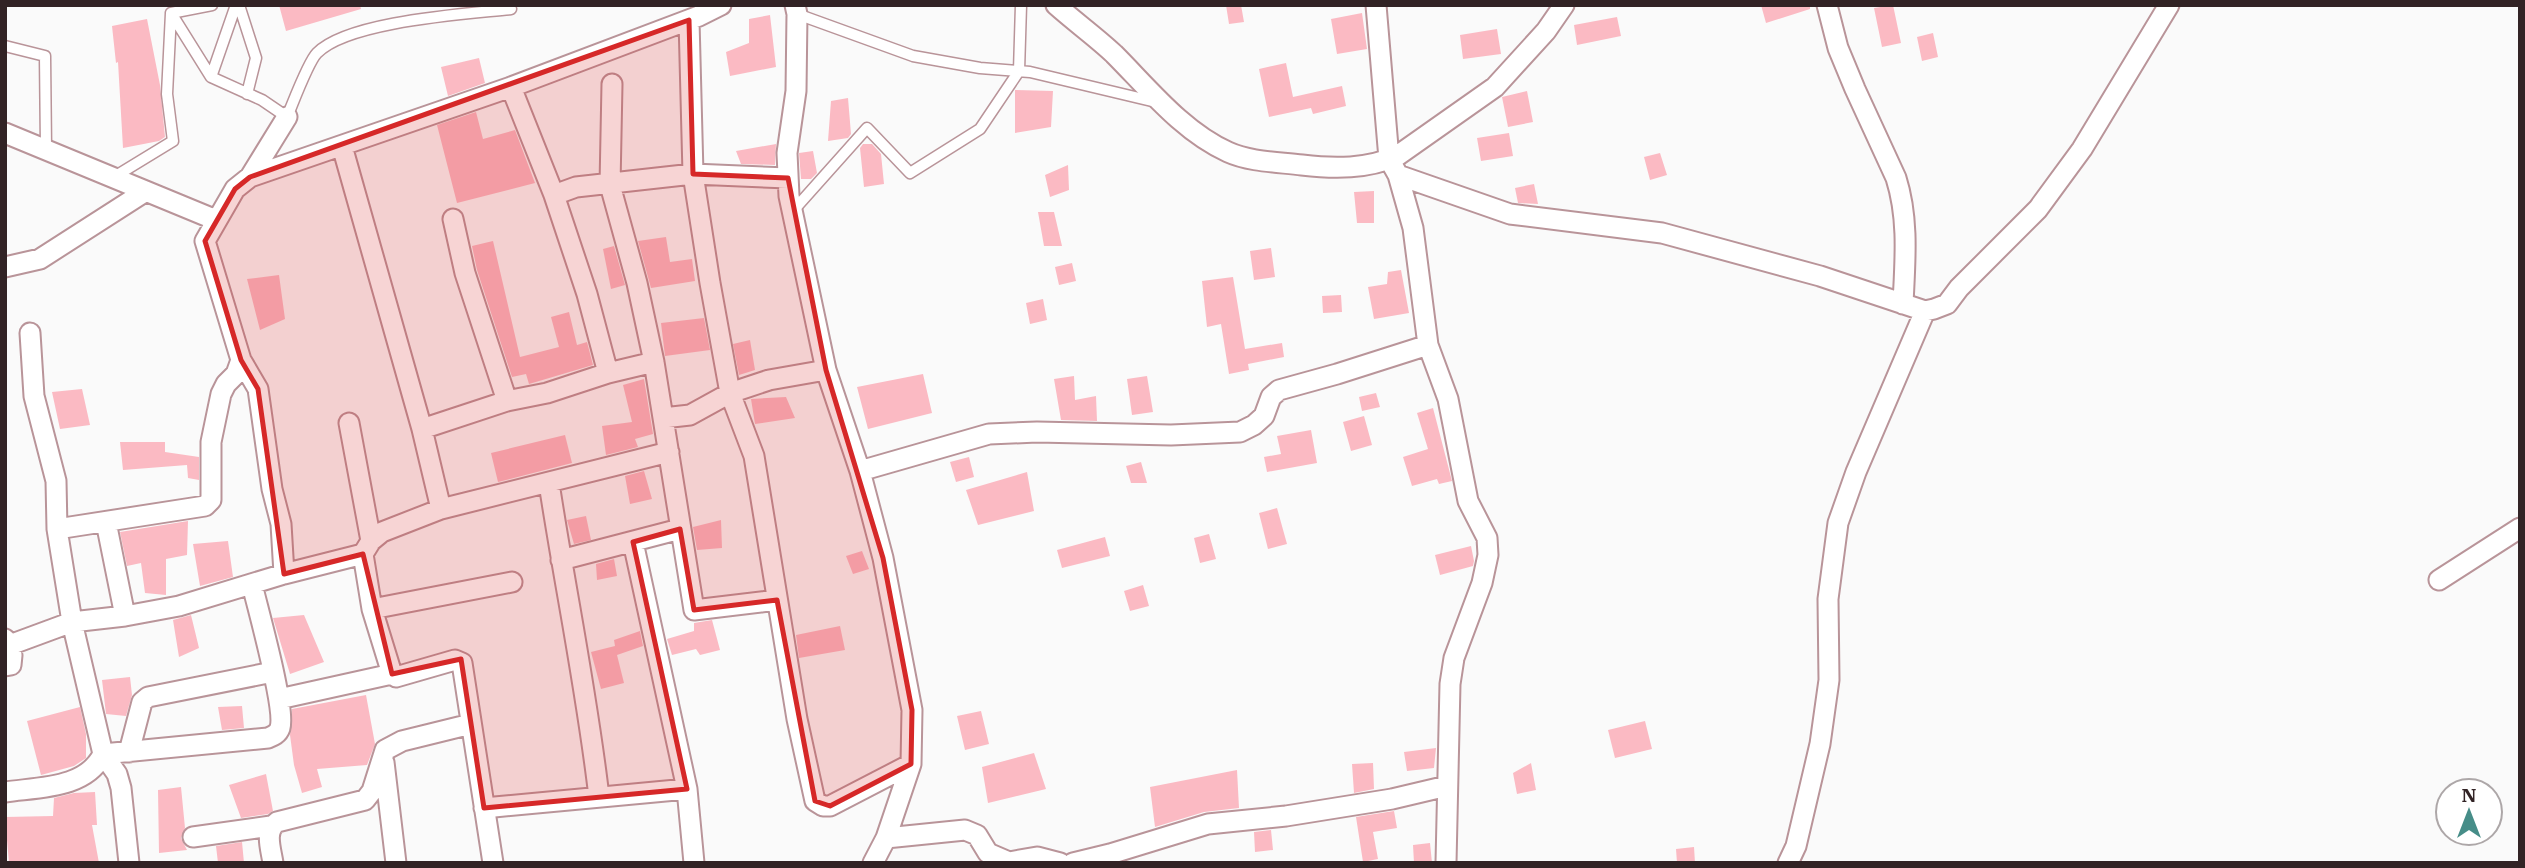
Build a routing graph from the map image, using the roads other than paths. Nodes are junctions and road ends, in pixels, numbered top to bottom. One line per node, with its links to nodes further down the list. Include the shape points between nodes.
1 (212, 5): 12 (lane)
2 (237, 5): 16 (lane); 19 (lane, via 256,58)
3 (721, 5): 13 (street)
4 (1021, 5): 15 (lane)
5 (1056, 5): 20 (street, via 1112,52)
6 (1376, 5): 25 (street)
7 (1564, 5): 25 (street, via 1495,87 1397,156)
8 (1827, 5): 37 (street, via 1838,48 1902,196 1906,233)
9 (2169, 5): 38 (street, via 2082,149 2038,209 1947,304)
10 (511, 9): 21 (lane, via 430,17 346,35 316,53)
11 (796, 10): 15 (lane, via 913,56); 29 (street, via 796,91)
12 (171, 13): 16 (lane); 27 (lane, via 167,94 173,141)
13 (689, 20): 18 (street); 26 (street)
14 (5, 46): 24 (lane, via 45,56)
15 (1019, 71): 20 (lane); 33 (lane, via 979,129 910,173 867,128)
16 (211, 77): 19 (lane)
17 (612, 84): 30 (street)
18 (511, 87): 23 (street); 32 (street)
19 (247, 94): 21 (lane)
20 (1159, 103): 25 (street, via 1228,152 1316,167 1380,163)
21 (287, 117): 28 (street)
22 (5, 132): 24 (street)
23 (342, 146): 28 (street); 49 (street)
24 (46, 149): 27 (street)
25 (1394, 167): 37 (street, via 1510,214 1662,233); 40 (street, via 1413,228)
26 (693, 174): 29 (street); 30 (street); 45 (street)
27 (114, 177): 31 (street)
28 (250, 177): 35 (street, via 235,189)
29 (788, 178): 33 (street)
30 (610, 185): 32 (street, via 576,187); 42 (street)
31 (146, 191): 35 (street); 36 (street, via 40,259)
32 (554, 195): 44 (street)
33 (792, 212): 43 (street)
34 (453, 219): 46 (street, via 465,272)
35 (216, 220): 41 (street, via 205,241)
36 (5, 267)
37 (1903, 304): 38 (street)
38 (1925, 311): 95 (street, via 1838,523 1828,599 1829,680 1821,744)
39 (30, 333): 55 (street, via 34,396 56,481)
40 (1428, 345): 51 (street, via 1279,390 1264,416 1240,432 989,434); 78 (street, via 1448,399 1468,501 1487,538 1488,555 1454,658)
41 (241, 360): 54 (street, via 221,394 211,442 211,500 205,506); 61 (street, via 258,389 281,523)
42 (654, 362): 44 (street); 47 (street)
43 (826, 370): 45 (street, via 769,380); 51 (street)
44 (608, 373): 46 (street)
45 (730, 393): 47 (street, via 690,415); 65 (street, via 754,456)
46 (507, 401): 49 (street)
47 (663, 418): 50 (street)
48 (349, 423): 59 (street)
49 (422, 429): 53 (street)
50 (669, 452): 52 (street); 56 (street)
51 (860, 471): 77 (street, via 883,558 912,710)
52 (549, 483): 53 (street); 60 (street)
53 (441, 509): 59 (street, via 382,532)
54 (106, 522): 55 (street); 67 (street)
55 (57, 530): 68 (street)
56 (680, 530): 58 (street); 65 (street, via 694,610)
57 (2519, 530): 62 (street)
58 (633, 542): 60 (street); 79 (street)
59 (367, 548): 61 (street); 66 (street)
60 (561, 560): 81 (street)
61 (284, 574): 64 (street)
62 (2439, 580)
63 (512, 582): 66 (street)
64 (252, 584): 67 (street, via 180,606); 70 (street)
65 (777, 600): 77 (street, via 815,801 830,806)
66 (372, 609): 71 (street)
67 (125, 616): 68 (street)
68 (72, 622): 69 (street); 75 (street)
69 (6, 650)
70 (273, 672): 72 (street); 74 (street, via 148,697 142,702)
71 (392, 674): 72 (street); 73 (street, via 396,677 455,660 462,663)
72 (279, 699): 74 (street, via 281,726 268,738)
73 (471, 724): 76 (street, via 402,741); 82 (street)
74 (129, 751): 75 (street)
75 (103, 754): 80 (street, via 96,767 77,779); 86 (street, via 121,788)
76 (384, 754): 83 (street, via 365,800); 88 (street)
77 (911, 764): 85 (street)
78 (1447, 786): 93 (street, via 1286,816 1208,824); 94 (street)
79 (687, 789): 81 (street); 90 (street)
80 (5, 792)
81 (599, 797): 82 (street)
82 (484, 808): 89 (street)
83 (271, 826): 84 (street); 87 (street)
84 (193, 837)
85 (886, 838): 91 (street); 92 (street, via 965,830 977,835 988,853 1009,862 1037,857)
86 (129, 863)
87 (273, 863)
88 (396, 863)
89 (493, 863)
90 (694, 863)
91 (873, 863)
92 (1060, 863)
93 (1073, 863)
94 (1447, 863)
95 (1788, 863)

